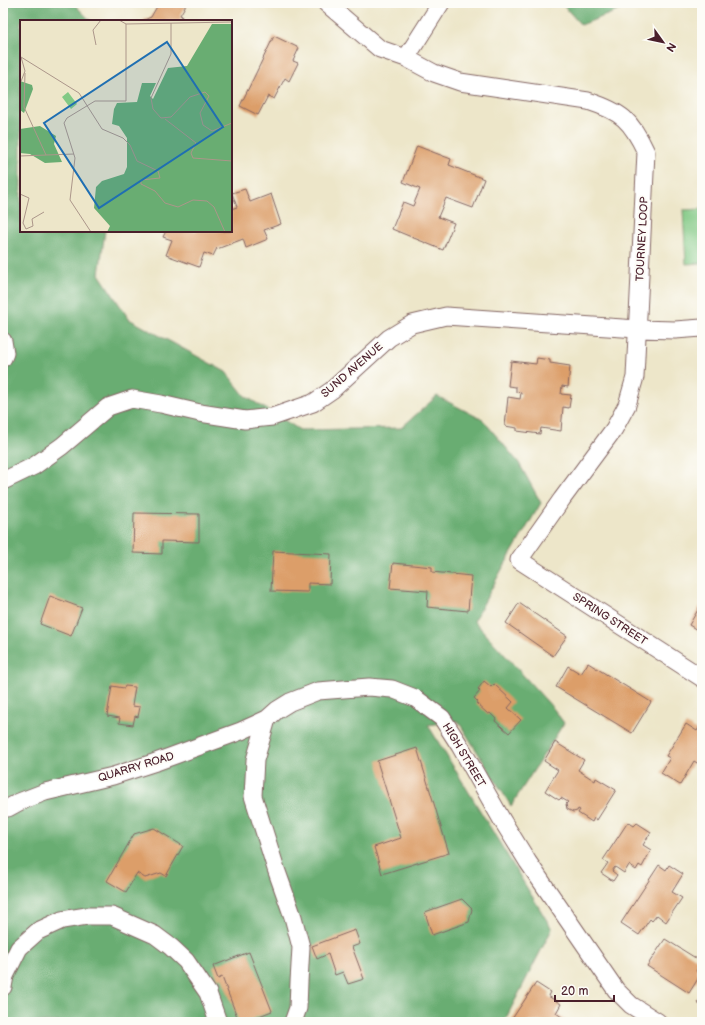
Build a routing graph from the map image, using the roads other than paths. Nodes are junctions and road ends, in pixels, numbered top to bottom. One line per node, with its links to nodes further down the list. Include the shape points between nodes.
1 (326, 3): 3 (street, TOURNEY LOOP, via 380,49)
2 (441, 3): 3 (street)
3 (406, 58): 5 (street, TOURNEY LOOP, via 434,73 460,82 588,101 606,107 625,118 646,152)
4 (702, 328): 5 (street, SUND AVENUE)
5 (637, 329): 8 (street, SUND AVENUE, via 446,316 412,324 389,338 332,390 313,403 272,417 245,420 132,399 108,407 34,466); 9 (street, TOURNEY LOOP, via 635,377 627,405 614,429)
6 (3, 341): 7 (street)
7 (3, 358)
8 (3, 481)
9 (519, 560): 10 (street, SPRING STREET)
10 (702, 678)
11 (267, 719): 12 (street, QUARRY ROAD, via 156,762 113,776 45,792); 15 (street, via 255,760 253,796 301,947 298,1008); 16 (street, HIGH STREET, via 290,702 318,691 369,687 392,689 415,698 442,718 528,862 616,990 631,1004)
12 (3, 808)
13 (3, 987): 14 (street, via 5,976 19,948 38,931 62,920 112,916 155,935 186,961 208,993)
14 (218, 1022)
15 (293, 1022)
16 (658, 1022)

